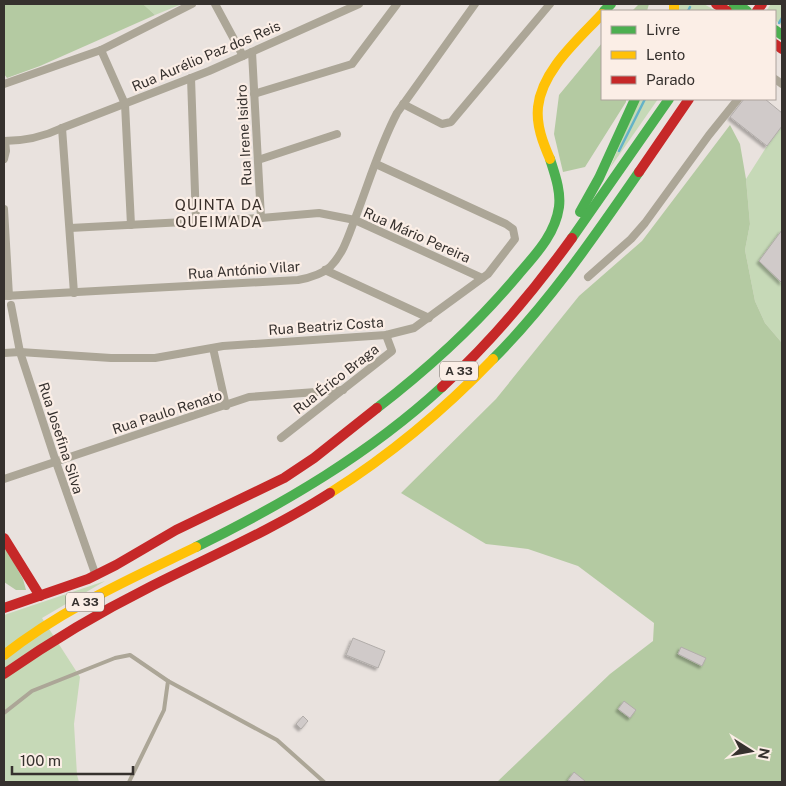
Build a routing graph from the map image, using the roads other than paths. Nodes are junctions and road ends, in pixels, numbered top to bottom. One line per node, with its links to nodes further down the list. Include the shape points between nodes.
1 (192, 4): 12 (street)
2 (215, 4): 14 (street)
3 (359, 4): 13 (street, Rua Aurélio Paz dos Reis)
4 (398, 4): 17 (street, via 352,64)
5 (475, 4): 24 (street, Rua António Vilar)
6 (550, 4): 24 (street, via 451,122 442,124)
7 (716, 4): 9 (main road)
8 (736, 4): 10 (main road)
9 (727, 10)
10 (747, 10)
11 (601, 14): 56 (main road, via 543,86 537,126 558,180 557,217 547,238 494,304 424,372 300,468 176,530)
12 (101, 50): 16 (street); 23 (street)
13 (252, 52): 14 (street, Rua Aurélio Paz dos Reis); 17 (street, Rua Irene Isidro)
14 (243, 56): 15 (street, Rua Aurélio Paz dos Reis)
15 (191, 78): 23 (street, Rua Aurélio Paz dos Reis); 35 (street)
16 (4, 84)
17 (254, 94): 29 (street, Rua Irene Isidro)
18 (635, 100): 52 (main road, via 588,199 536,275 459,363)
19 (668, 100): 52 (main road, A 33, via 572,238 498,331 427,401)
20 (688, 100): 31 (main road, A 33)
21 (695, 100): 31 (main road)
22 (737, 100): 39 (street, via 645,223)
23 (125, 104): 25 (street, Rua Aurélio Paz dos Reis); 36 (street)
24 (403, 104): 30 (street, Rua António Vilar)
25 (62, 128): 27 (street, Rua Aurélio Paz dos Reis, via 35,139); 37 (street)
26 (337, 134): 29 (street)
27 (4, 141): 28 (street)
28 (4, 159)
29 (258, 160): 33 (street, Rua Irene Isidro)
30 (376, 164): 34 (street, Rua António Vilar); 40 (street, Rua Beatriz Costa, via 513,230 513,244)
31 (613, 207): 60 (main road, A 33, via 564,276 508,344 454,398 379,460 315,502 70,630)
32 (4, 209): 42 (street)
33 (261, 218): 34 (street, Rua Mário Pereira, via 319,214); 35 (street, Rua Mário Pereira)
34 (355, 220): 38 (street, Rua António Vilar, via 342,251); 40 (street, Rua Mário Pereira)
35 (196, 221): 36 (street, Rua Mário Pereira)
36 (131, 224): 37 (street, Rua Mário Pereira)
37 (70, 228): 41 (street)
38 (326, 270): 41 (street, Rua António Vilar, via 298,280); 44 (street)
39 (588, 277)
40 (482, 278): 44 (street, Rua Beatriz Costa)
41 (74, 293): 42 (street, Rua António Vilar)
42 (6, 296)
43 (11, 305): 47 (street, Rua Josefina Silva)
44 (429, 318): 45 (street, Rua Beatriz Costa, via 414,328)
45 (386, 335): 46 (street, Rua Beatriz Costa); 49 (street, Rua Érico Braga, via 392,351)
46 (213, 348): 47 (street, Rua Beatriz Costa, via 155,358); 50 (street)
47 (20, 352): 48 (street, Rua Beatriz Costa); 53 (street, Rua Josefina Silva)
48 (4, 353)
49 (343, 390): 50 (street, Rua Paulo Renato, via 249,397); 51 (street, Rua Érico Braga)
50 (226, 406): 53 (street, Rua Paulo Renato)
51 (281, 438)
52 (355, 457): 59 (main road, A 33, via 280,504 71,610)
53 (56, 462): 54 (street, Rua Paulo Renato); 56 (street, Rua Josefina Silva)
54 (4, 479)
55 (4, 538): 57 (main road)
56 (96, 576): 57 (main road)
57 (40, 596): 58 (main road)
58 (4, 608)
59 (4, 654)
60 (4, 674)
61 (168, 681): 62 (lane, via 130,655 32,691); 63 (lane, via 164,710); 64 (lane, via 277,740)
62 (4, 713)
63 (129, 782)
64 (324, 782)

